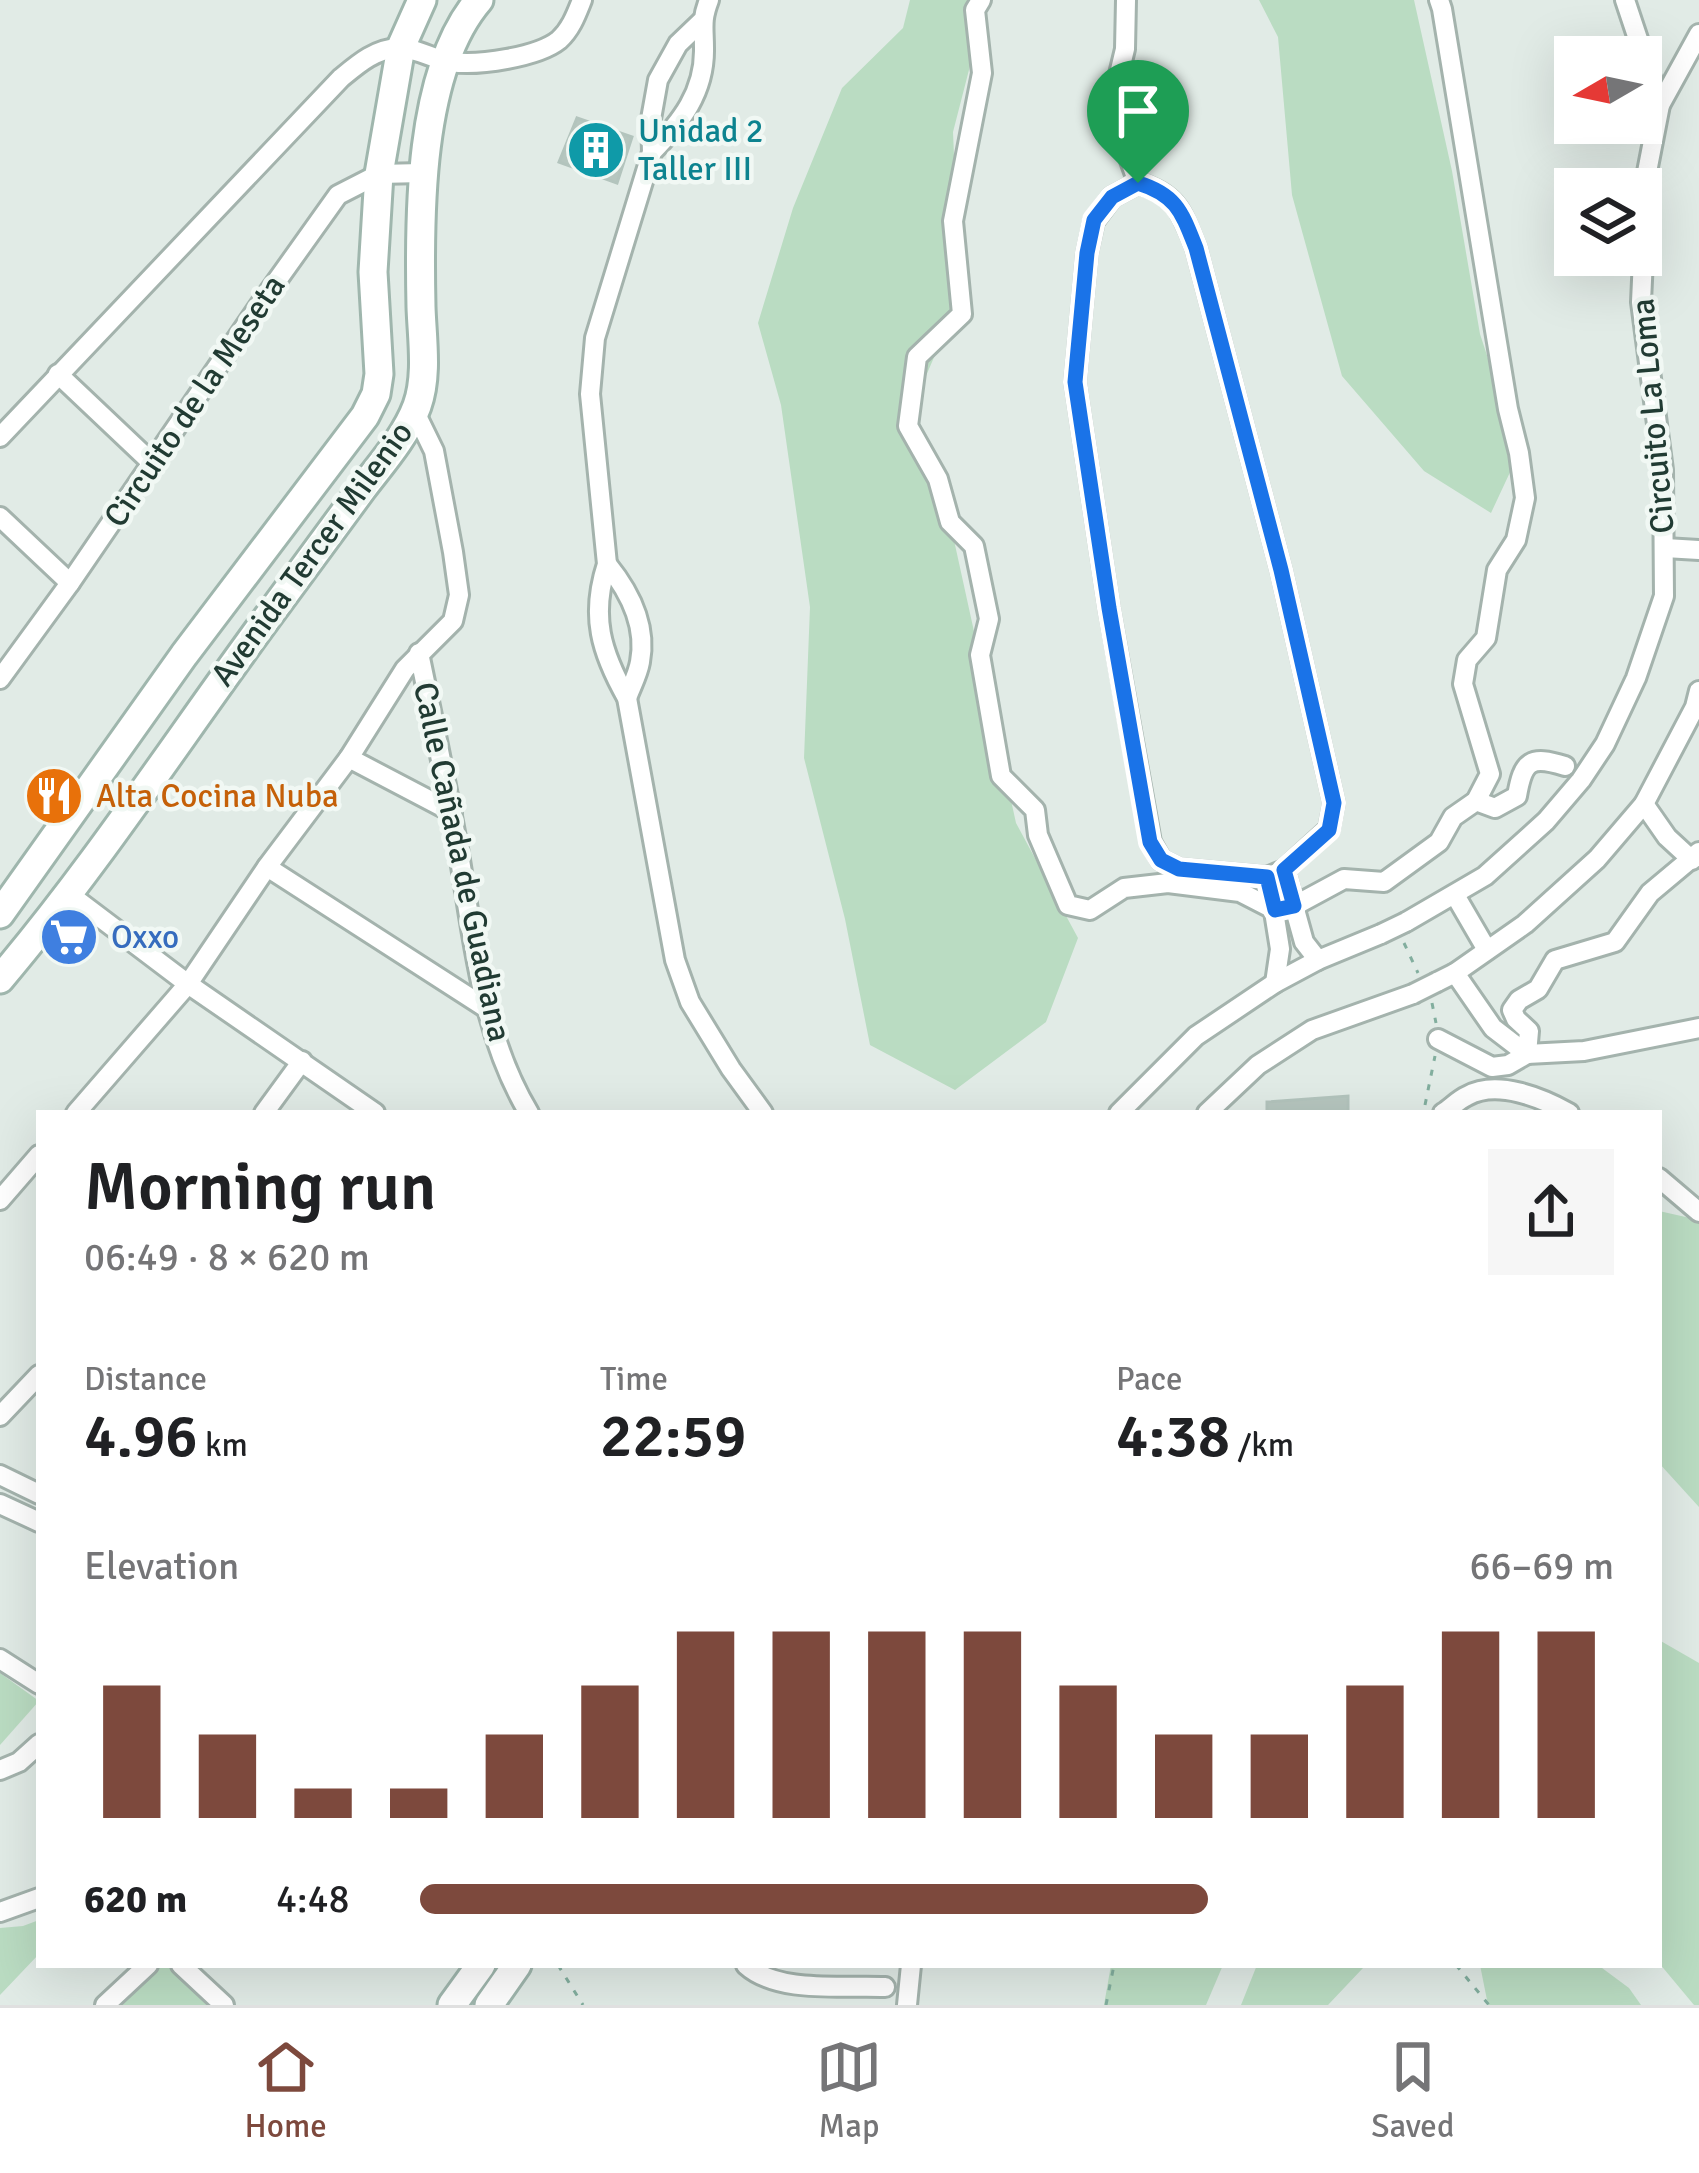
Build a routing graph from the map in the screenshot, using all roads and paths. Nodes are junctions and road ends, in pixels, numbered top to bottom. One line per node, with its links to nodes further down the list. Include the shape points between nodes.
1 (422, 0): 12 (street, Avenida Tercer Milenio)
2 (479, 0): 13 (street, Avenida Tercer Milenio)
3 (582, 0): 13 (street, via 571,27 543,50)
4 (709, 0): 9 (street)
5 (981, 0): 45 (street, via 975,10 982,73 953,221 962,314 917,357 908,426 938,479 950,522 974,546 989,620 980,655 1001,776 1035,810 1037,835 1068,905 1090,910 1124,888 1168,883 1240,892)
6 (1126, 0): 19 (street, via 1114,95)
7 (1438, 0): 37 (street, via 1525,497 1516,540 1497,570 1486,638 1467,660 1463,684 1490,774)
8 (1625, 0): 11 (street)
9 (701, 22): 16 (street, via 658,80); 16 (street, via 705,52 696,93 684,120)
10 (1699, 34): 14 (street, Circuito La Loma)
11 (1637, 36)
12 (401, 47): 13 (street); 18 (street, Avenida Tercer Milenio); 20 (street, via 366,58 341,78)
13 (446, 62): 17 (street, Avenida Tercer Milenio)
14 (1662, 101)
15 (1652, 144): 25 (street, Circuito La Loma, via 1641,302 1664,470)
16 (652, 152): 27 (street, via 595,338 590,394)
17 (422, 173): 18 (street); 21 (street, Avenida Tercer Milenio, via 423,380)
18 (379, 174): 23 (street, Circuito de la Meseta, via 338,195); 30 (street, Avenida Tercer Milenio, via 376,394)
19 (1138, 183): 42 (street, via 1159,189 1180,210 1196,248 1334,803 1329,830); 42 (street, via 1112,197 1094,220 1075,382 1150,842 1179,869)
20 (58, 374): 22 (street); 23 (street)
21 (415, 412): 29 (street, Calle Cañada de Guadiana, via 434,451 459,595 453,621); 32 (street, Avenida Tercer Milenio)
22 (0, 437)
23 (152, 463): 28 (street, Circuito de la Meseta)
24 (0, 517): 28 (street)
25 (1665, 548): 26 (street); 44 (street, Circuito La Loma, via 1664,596 1605,744 1546,821)
26 (1699, 550)
27 (607, 564): 34 (street, via 599,632); 34 (street, via 639,624 640,660)
28 (70, 583): 31 (street, Circuito de la Meseta)
29 (419, 653): 35 (street); 39 (street, Calle Cañada de Guadiana)
30 (184, 655): 32 (street); 46 (street, Avenida Tercer Milenio)
31 (0, 679)
32 (218, 684): 43 (street, Avenida Tercer Milenio)
33 (1699, 691): 38 (street)
34 (627, 698): 66 (street, via 675,960 690,1002)
35 (349, 758): 39 (street); 41 (street)
36 (1565, 766): 37 (street, via 1542,758 1528,764 1516,796 1495,808)
37 (1476, 801): 45 (street, via 1453,817 1439,842 1384,882 1344,879)
38 (1644, 804): 40 (street, via 1667,837); 49 (street, via 1597,859)
39 (452, 812): 55 (street, Calle Cañada de Guadiana)
40 (1696, 856): 58 (street, via 1650,893 1615,942 1555,960 1538,989 1519,1000 1512,1010 1529,1030)
41 (267, 867): 53 (street); 55 (street)
42 (1275, 873): 45 (street)
43 (69, 894): 48 (street, Avenida Tercer Milenio); 53 (street)
44 (1455, 895): 47 (street, Circuito La Loma); 49 (street)
45 (1285, 908): 50 (street); 52 (street)
46 (1, 910): 48 (street)
47 (1404, 931): 50 (street, Circuito La Loma, bridge); 54 (path)
48 (35, 937): 51 (street, Avenida Tercer Milenio)
49 (1487, 950): 54 (street)
50 (1318, 959): 52 (street)
51 (0, 979)
52 (1275, 983): 67 (street, via 1196,1036)
53 (188, 985): 59 (street); 62 (street)
54 (1432, 987): 57 (path); 58 (street); 68 (street, via 1312,1030)
55 (486, 1008): 65 (street, Calle Cañada de Guadiana)
56 (1699, 1028): 58 (street)
57 (1438, 1039): 60 (street, via 1492,1067); 69 (path)
58 (1527, 1054): 60 (street)
59 (302, 1061): 63 (street); 64 (street)
60 (1508, 1065): 61 (street)
61 (1496, 1090): 70 (street, via 1470,1093); 71 (street)
62 (79, 1110)
63 (266, 1110)
64 (371, 1110)
65 (528, 1110)
66 (761, 1110)
67 (1122, 1110)
68 (1210, 1110)
69 (1425, 1110)
70 (1447, 1110)
71 (1564, 1110)
72 (36, 1158): 74 (street)
73 (1662, 1181): 75 (street)
74 (0, 1200)
75 (1699, 1212)
76 (36, 1378): 77 (street)
77 (0, 1416)
78 (0, 1475): 79 (street)
79 (36, 1493)
80 (0, 1504): 81 (street)
81 (36, 1521)
82 (0, 1659): 83 (street)
83 (36, 1682)
84 (36, 1747): 85 (street)
85 (0, 1770)
86 (36, 1899): 87 (street)
87 (0, 1912)
88 (145, 1968): 98 (street)
89 (185, 1968): 99 (street)
90 (479, 1968): 100 (street)
91 (515, 1968): 101 (street)
92 (560, 1968): 102 (path)
93 (750, 1968): 97 (street, via 777,1983)
94 (911, 1968): 103 (street)
95 (1113, 1968): 104 (path)
96 (1458, 1968): 105 (path)
97 (885, 1987)
98 (105, 2005)
99 (224, 2005)
100 (452, 2005)
101 (490, 2005)
102 (583, 2005)
103 (907, 2005)
104 (1106, 2005)
105 (1489, 2005)

